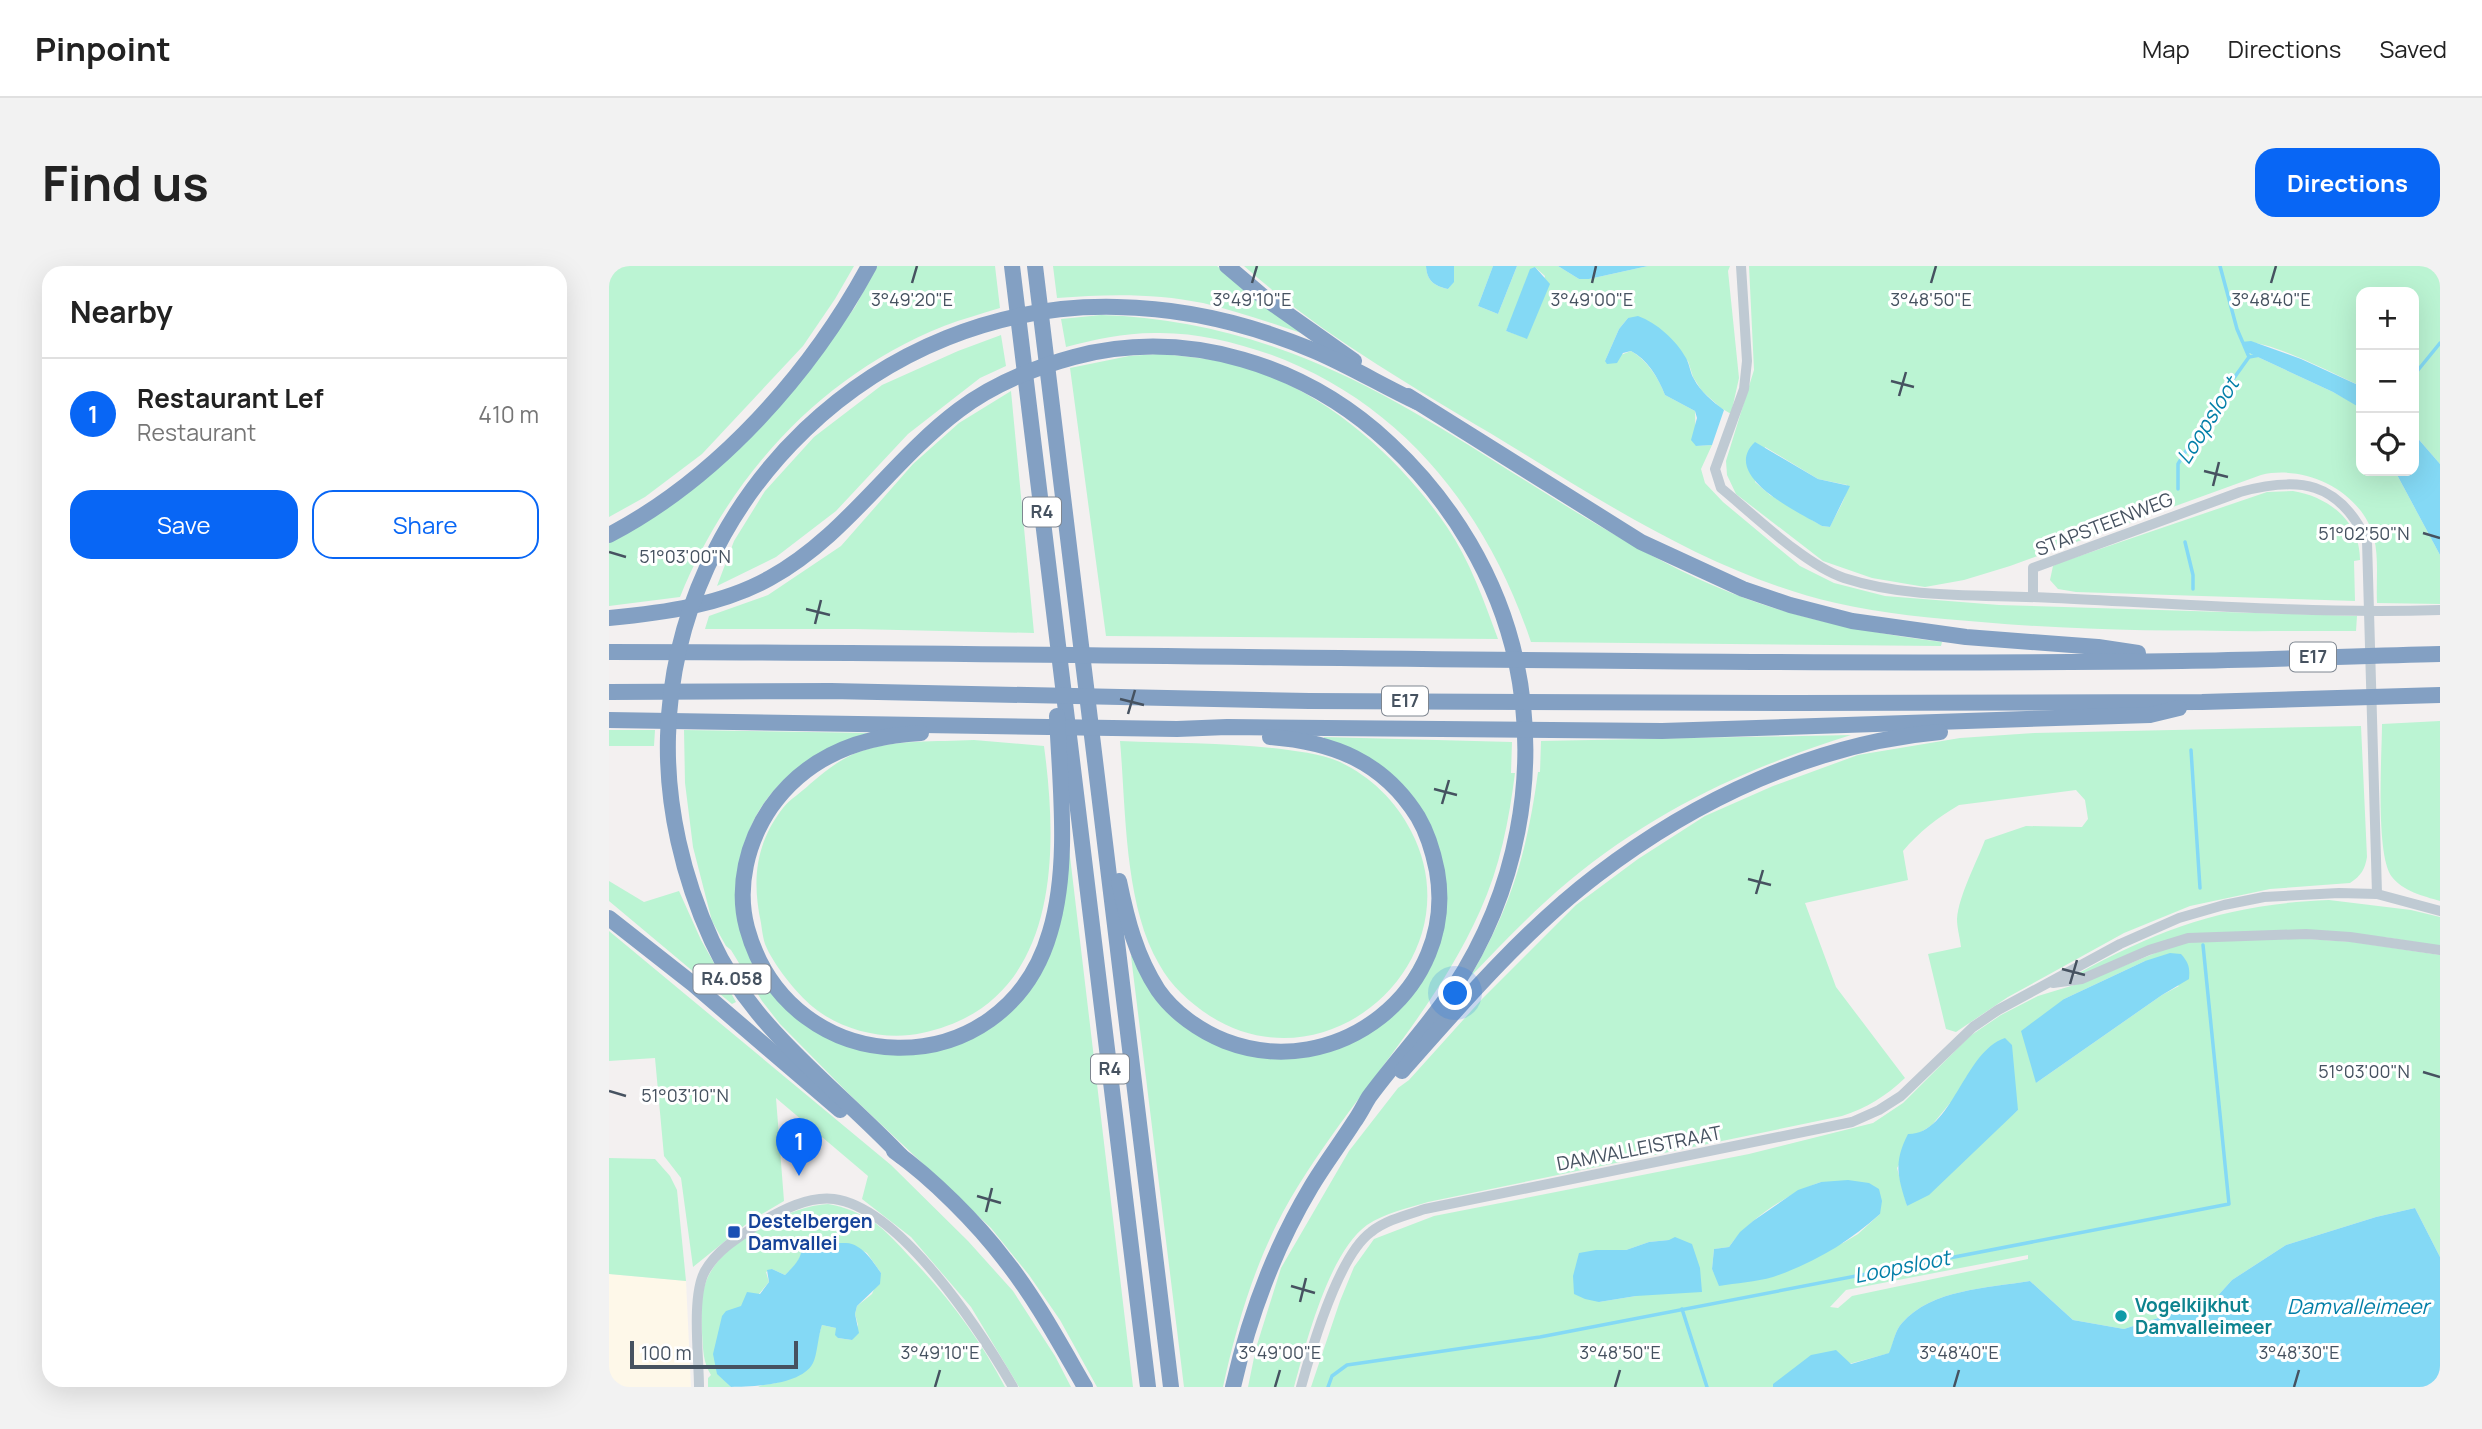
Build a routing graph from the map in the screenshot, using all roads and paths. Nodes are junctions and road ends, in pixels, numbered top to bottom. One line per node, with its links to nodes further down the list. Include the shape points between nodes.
1 (869, 266): 7 (highway, via 809,360 753,426 693,479)
2 (1012, 266): 21 (highway, R4, via 1065,702)
3 (1035, 266): 22 (highway, R4)
4 (1227, 266): 6 (highway, via 1295,320)
5 (1741, 266): 8 (street, via 1747,362 1744,389 1715,469 1721,488 1815,565 1842,577 1928,594)
6 (1417, 402): 13 (highway, via 1641,542 1743,589 1790,605 1853,621); 29 (highway, R4.058, via 1314,351 1242,326 1154,309 1074,308 992,322 951,336 878,372 808,425 750,492 704,572 689,612 671,690 670,790 681,851 699,910 733,981 775,1031)
7 (609, 536)
8 (2033, 597): 9 (street, via 2285,610); 23 (street, STAPSTEENWEG, via 2033,568 2240,492 2270,484 2302,483 2344,505 2367,541)
9 (2440, 610)
10 (609, 618): 28 (highway, via 683,608 768,579 818,544 936,429 978,397 1036,369 1079,356 1152,346 1196,349 1268,367 1322,393 1373,428 1427,481 1458,522 1510,633 1525,719 1526,771 1517,841 1506,877 1453,989)
11 (609, 652): 13 (highway, E17, via 1812,663)
12 (2440, 654): 13 (highway, E17)
13 (2186, 661)
14 (609, 692): 16 (highway, E17, via 831,691 1309,701)
15 (2440, 695): 16 (highway, E17)
16 (2202, 702): 17 (highway, via 2150,715)
17 (2078, 716): 20 (highway, via 1662,731); 28 (highway, via 1874,743 1811,760 1698,809 1595,876 1535,930)
18 (609, 720): 19 (highway)
19 (982, 724): 20 (highway); 21 (highway, via 949,732 889,735 826,756 789,785 763,818 746,862 743,904 757,958 789,1003 831,1033 884,1048 940,1043 968,1033 1016,996 1043,953 1056,909)
20 (1177, 729): 22 (highway, via 1329,746 1375,768 1408,800 1434,853 1440,887 1434,936 1415,979 1378,1019 1332,1043 1287,1052 1219,1039 1178,1011 1148,973)
21 (1065, 750): 33 (highway, R4)
22 (1105, 850): 34 (highway, R4)
23 (2377, 894): 24 (street, DAMVALLEISTRAAT); 27 (street, DAMVALLEISTRAAT, via 2296,894 2224,905 2179,918 2120,944)
24 (2440, 911)
25 (609, 918): 29 (highway)
26 (2440, 950): 27 (street, DAMVALLEISTRAAT, via 2306,934 2187,938 2082,979)
27 (2045, 984): 36 (street, DAMVALLEISTRAAT, via 1973,1027 1901,1096 1852,1122 1425,1209 1371,1231 1356,1246 1328,1304)
28 (1355, 1121): 35 (highway, via 1310,1190 1274,1258 1243,1342)
29 (901, 1156): 32 (highway, via 1006,1260)
30 (699, 1387): 31 (street, via 698,1297 704,1272 737,1238 793,1206 819,1199 855,1204 891,1229 986,1340)
31 (1013, 1387)
32 (1085, 1387)
33 (1148, 1387)
34 (1171, 1387)
35 (1233, 1387)
36 (1301, 1387)

